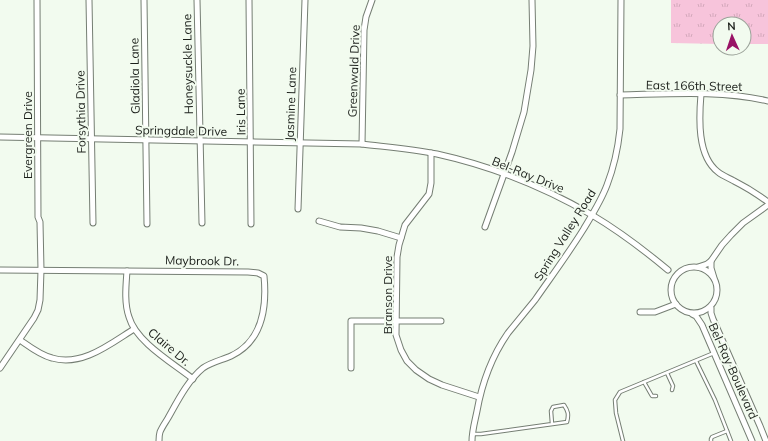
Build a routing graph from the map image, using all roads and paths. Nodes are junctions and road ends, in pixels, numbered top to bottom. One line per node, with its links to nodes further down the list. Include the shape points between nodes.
1 (37, 0): 14 (street, Evergreen Drive)
2 (89, 0): 15 (street, Forsythia Drive)
3 (144, 0): 16 (street, Gladiola Lane)
4 (197, 0): 17 (street, Honeysuckle Lane)
5 (249, 0): 18 (street, Iris Lane)
6 (305, 0): 19 (street, Jasmine Lane)
7 (372, 0): 20 (street, Greenwald Drive, via 364,30)
8 (532, 0): 22 (street, via 532,46 528,88 519,130)
9 (621, 0): 11 (street, Spring Valley Road)
10 (701, 94): 11 (street, East 166th Street); 12 (street, East 166th Street, via 743,96); 23 (street, via 701,137 707,161 718,172 749,189)
11 (620, 95): 25 (street, Spring Valley Road, via 620,129 616,155 607,184)
12 (768, 101)
13 (0, 137): 14 (street, Springdale Drive)
14 (38, 138): 15 (street, Springdale Drive); 36 (street, Evergreen Drive)
15 (92, 139): 16 (street, Springdale Drive); 28 (street, Forsythia Drive)
16 (146, 140): 17 (street, Springdale Drive); 29 (street, Gladiola Lane)
17 (200, 141): 18 (street, Springdale Drive); 27 (street, Honeysuckle Lane)
18 (251, 142): 19 (street, Springdale Drive); 30 (street, Iris Lane)
19 (300, 143): 20 (street, Springdale Drive); 24 (street, Jasmine Lane)
20 (362, 144): 21 (street, Bel-Ray Drive)
21 (431, 153): 22 (street, Bel-Ray Drive); 32 (street, Branson Drive, via 429,194 405,226)
22 (503, 174): 25 (street, Bel-Ray Drive, via 558,197); 31 (street)
23 (768, 204): 33 (street, via 742,223)
24 (298, 209)
25 (592, 215): 37 (street, Bel-Ray Drive, via 640,247); 59 (street, Spring Valley Road, via 554,274 499,348 489,368)
26 (319, 221): 32 (street, via 340,227 378,231)
27 (202, 223)
28 (93, 224)
29 (147, 224)
30 (251, 224)
31 (485, 227)
32 (401, 238): 46 (street, Branson Drive, via 397,257)
33 (711, 261): 34 (street); 40 (street, Bel-Ray Boulevard)
34 (697, 267): 38 (street); 40 (street)
35 (0, 270): 36 (street, Maybrook Dr.)
36 (41, 270): 39 (street, Maybrook Dr.); 49 (street, Evergreen Drive, via 38,310)
37 (668, 270): 38 (street); 41 (street)
38 (681, 270): 41 (street)
39 (127, 271): 48 (street, via 127,306); 55 (street, Maybrook Dr., via 258,272 264,276 263,314 259,328 248,344 232,356 203,368)
40 (715, 278): 43 (street, Bel-Ray Boulevard, via 718,296)
41 (672, 284): 42 (street, via 671,293)
42 (676, 304): 44 (street, via 655,312); 45 (street, Bel-Ray Boulevard)
43 (711, 308): 45 (street, Bel-Ray Boulevard, via 702,313); 69 (street, Bel-Ray Boulevard)
44 (640, 312)
45 (691, 313): 50 (street, Bel-Ray Boulevard, via 699,319)
46 (396, 321): 47 (street); 53 (street, via 351,321); 59 (street, Branson Drive, via 396,335 401,350 416,370 442,385)
47 (441, 321)
48 (134, 329): 49 (street, via 108,346 75,360 50,358); 55 (street, Claire Dr., via 144,341)
49 (20, 340): 52 (street, Evergreen Drive)
50 (714, 353): 51 (lane); 68 (street, Bel-Ray Boulevard)
51 (696, 361): 54 (lane); 61 (lane)
52 (0, 368)
53 (351, 368)
54 (667, 373): 56 (lane); 57 (lane, via 673,386)
55 (193, 379): 63 (street, via 160,432)
56 (644, 382): 58 (lane, via 650,394); 65 (lane, via 620,392 615,400)
57 (672, 390)
58 (656, 396)
59 (480, 397): 62 (street, Spring Valley Road)
60 (552, 424): 60 (lane, via 567,422 569,415 564,405 553,407); 62 (lane)
61 (727, 431): 66 (lane, via 712,437); 67 (lane)
62 (472, 434): 64 (street, Spring Valley Road)
63 (159, 441)
64 (472, 441)
65 (623, 441)
66 (711, 441)
67 (731, 441)
68 (752, 441)
69 (766, 441)

